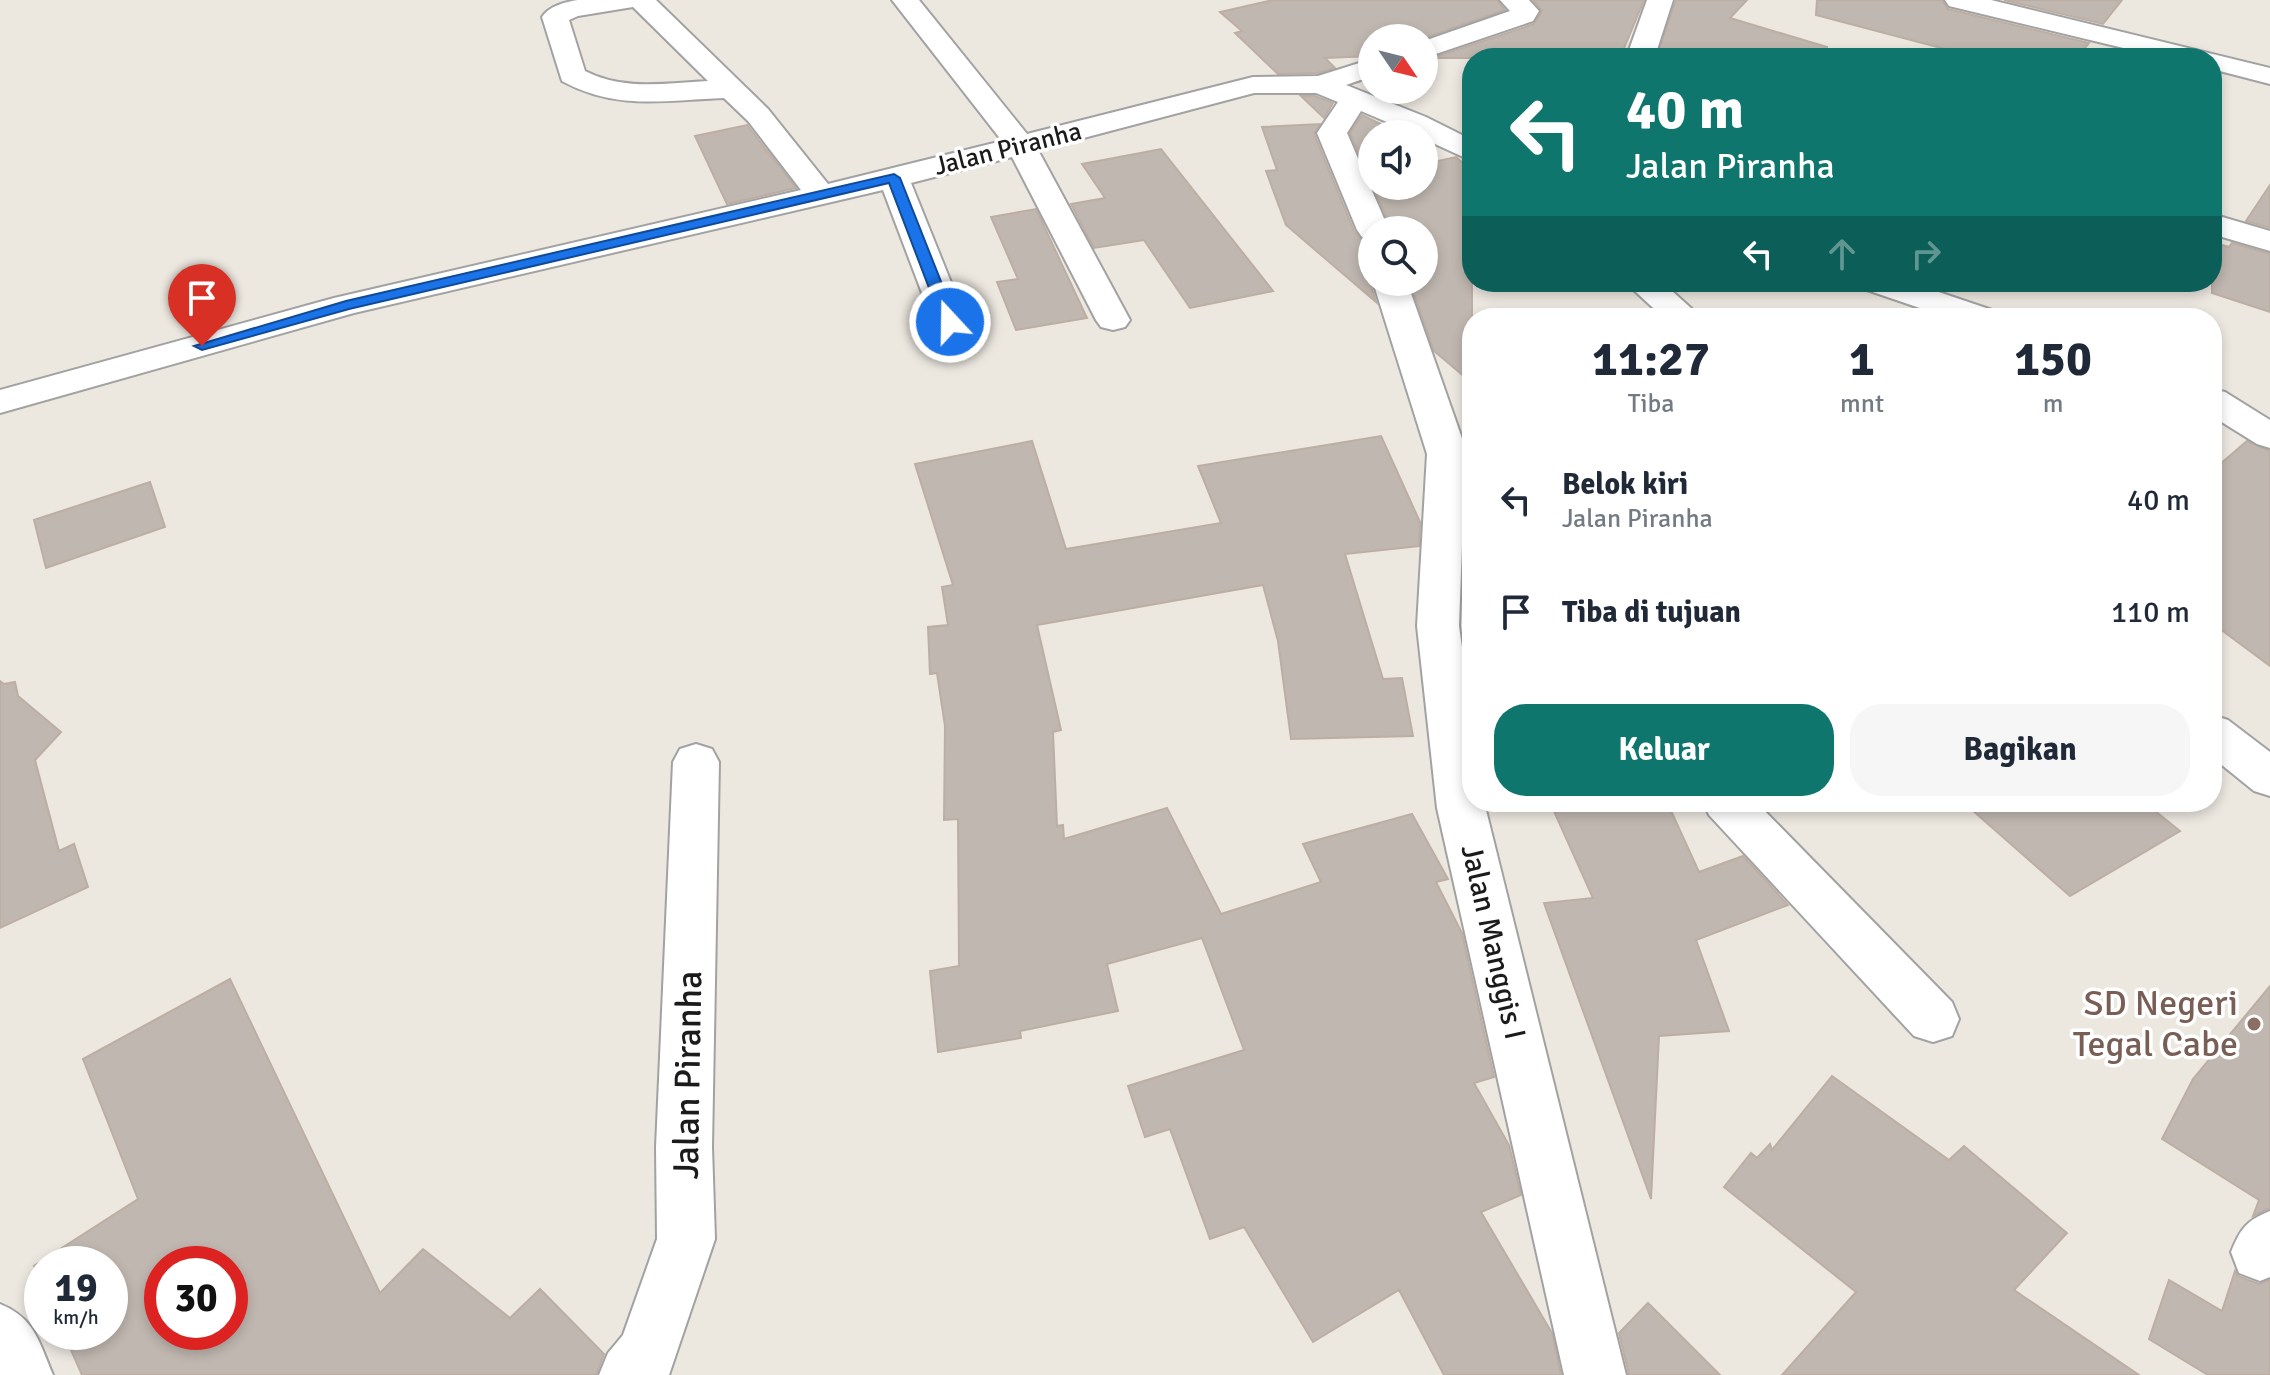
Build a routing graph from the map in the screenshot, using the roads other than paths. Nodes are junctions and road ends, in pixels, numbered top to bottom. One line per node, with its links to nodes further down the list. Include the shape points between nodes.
1 (623, 0): 14 (street, via 555,17 572,75 598,89 624,93)
2 (638, 0): 14 (street)
3 (905, 0): 16 (street)
4 (1513, 0): 7 (street, via 1524,15)
5 (1660, 0): 8 (street)
6 (1958, 0): 9 (street)
7 (1438, 45)
8 (1648, 48)
9 (2157, 48)
10 (2222, 64): 12 (street)
11 (1358, 72): 13 (street)
12 (2270, 76)
13 (1320, 84): 15 (street); 16 (street, Jalan Piranha, via 1253,85)
14 (732, 89): 19 (street)
15 (1357, 99): 17 (street); 20 (street, via 1332,133)
16 (1021, 146): 18 (street, Jalan Piranha); 28 (street)
17 (1462, 147)
18 (894, 178): 19 (street, Jalan Piranha); 29 (street)
19 (821, 195): 30 (street, Jalan Piranha, via 346,305)
20 (1367, 216)
21 (2222, 227): 22 (street)
22 (2270, 241)
23 (1654, 292): 26 (street)
24 (1906, 292): 27 (street)
25 (1395, 296): 33 (street)
26 (1673, 308)
27 (1953, 308)
28 (1113, 320)
29 (950, 322)
30 (0, 402)
31 (2222, 406): 32 (street)
32 (2270, 436)
33 (1446, 454): 34 (street); 43 (street, Jalan Manggis I, via 1438,626 1461,808)
34 (1462, 484)
35 (2222, 740): 37 (street)
36 (696, 762): 42 (street, Jalan Piranha, via 686,1239 647,1354)
37 (2270, 778)
38 (1736, 812): 39 (street)
39 (1933, 1019)
40 (0, 1334): 41 (street)
41 (22, 1375)
42 (630, 1375)
43 (1595, 1375)

